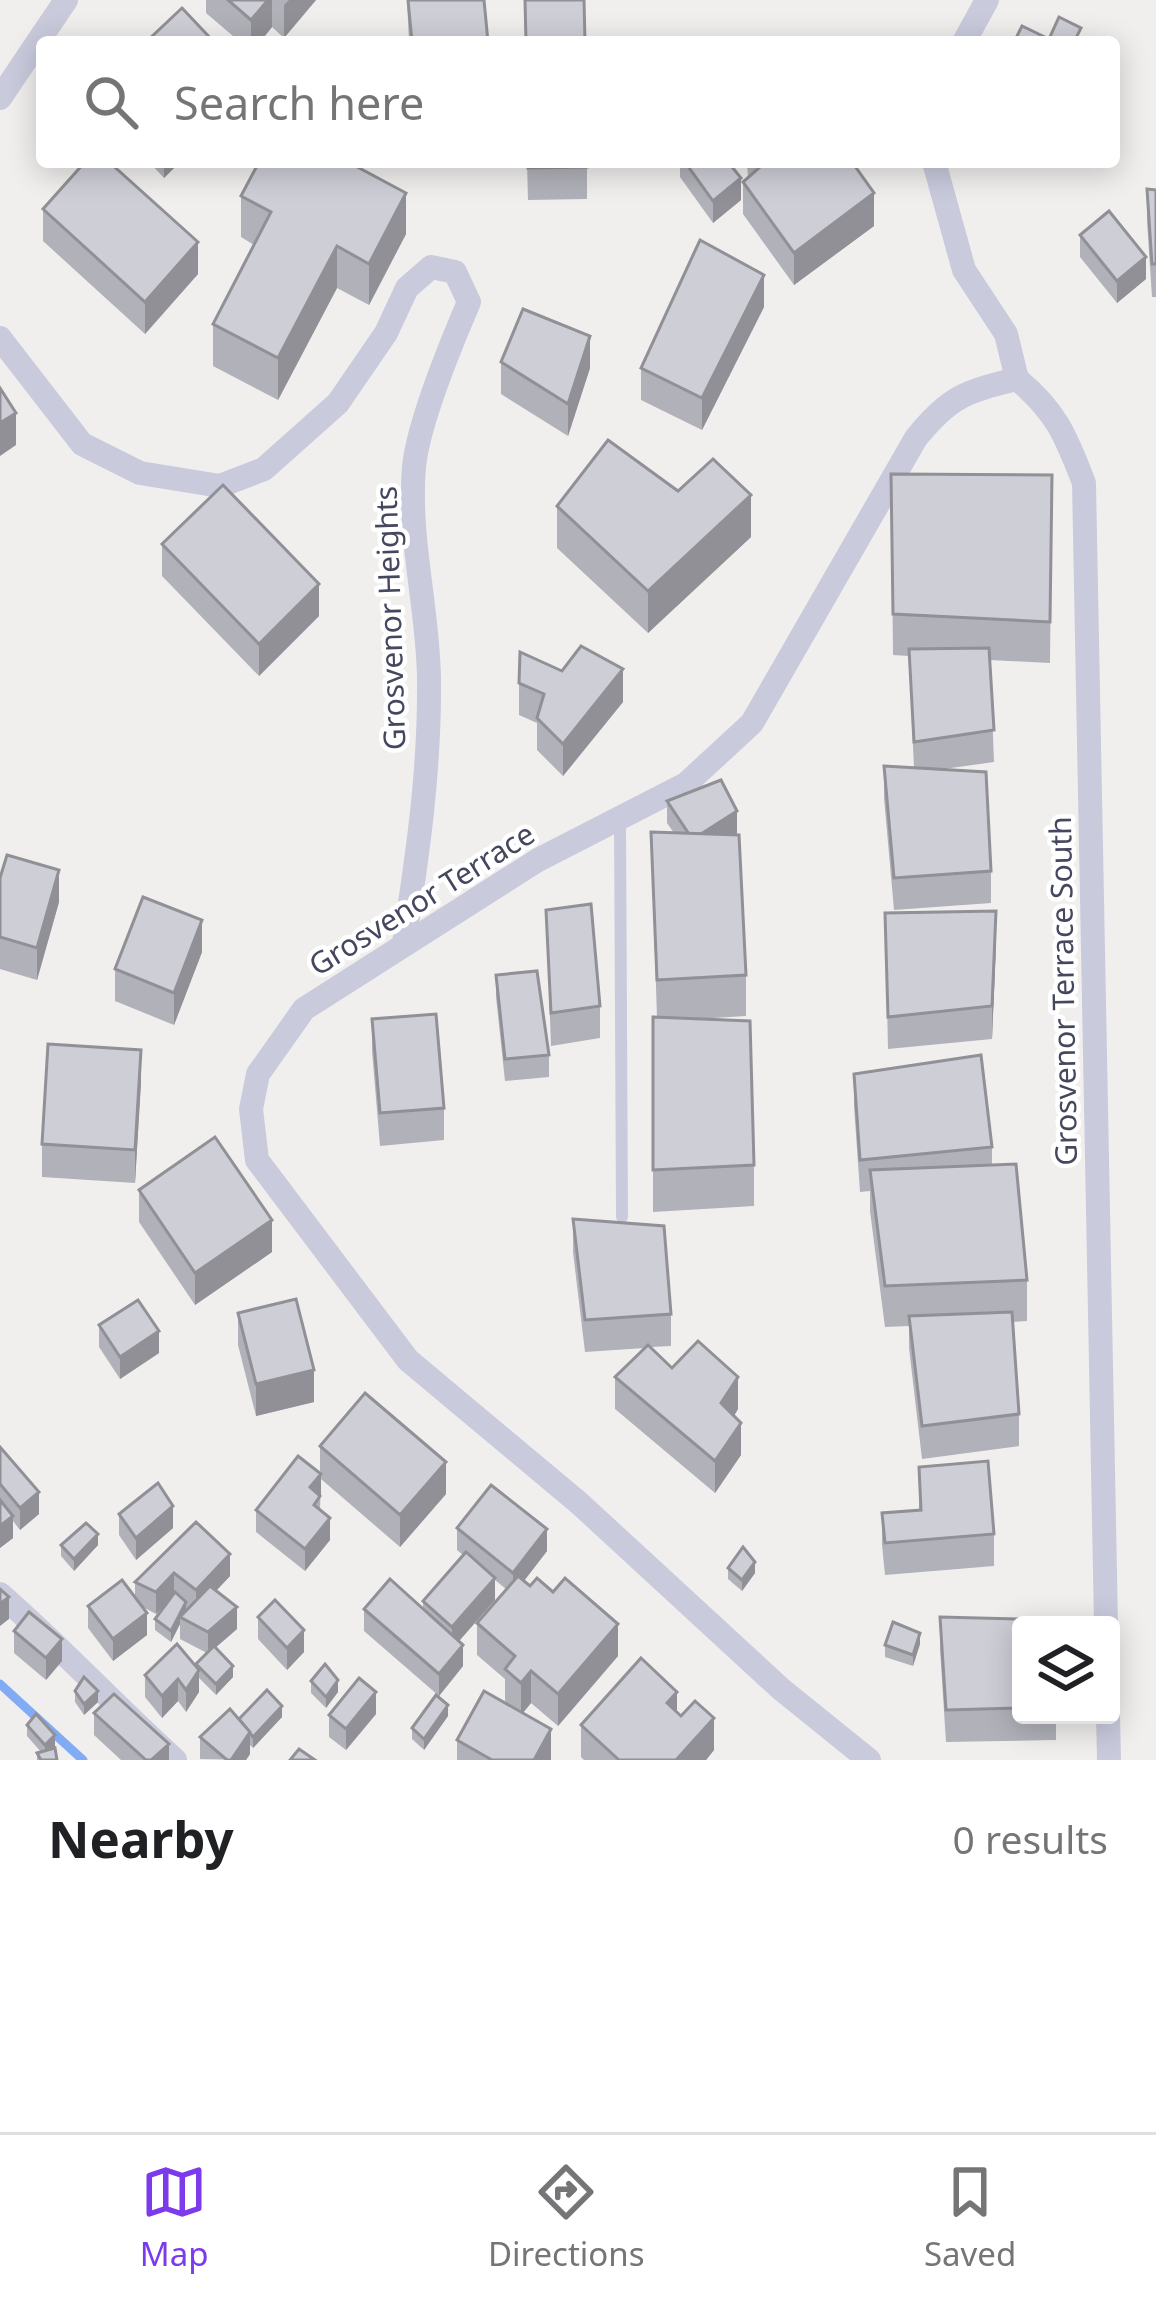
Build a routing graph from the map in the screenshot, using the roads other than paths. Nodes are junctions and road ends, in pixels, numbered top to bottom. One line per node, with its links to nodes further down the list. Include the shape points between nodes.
1 (66, 0): 3 (street)
2 (987, 0): 4 (street)
3 (42, 36)
4 (967, 36)
5 (36, 45): 6 (street)
6 (0, 98)
7 (936, 168): 9 (street, via 964,270 1006,334)
8 (0, 338): 11 (street, Grosvenor Heights, via 82,444 140,473 220,486 264,469 338,403 407,288 431,267 455,272 469,302 414,464 429,674 427,782)
9 (1017, 379): 10 (street, Grosvenor Terrace, via 943,405 916,438 752,723 686,784); 14 (street, Grosvenor Terrace South, via 1064,429 1084,483)
10 (620, 820): 11 (street, Grosvenor Terrace); 12 (lane)
11 (404, 943): 17 (street, Grosvenor Terrace, via 304,1009 258,1074 251,1109 257,1160 408,1360)
12 (622, 1217)
13 (0, 1594): 16 (street)
14 (1106, 1616)
15 (1108, 1724): 18 (street)
16 (175, 1760)
17 (869, 1760)
18 (1109, 1760)

